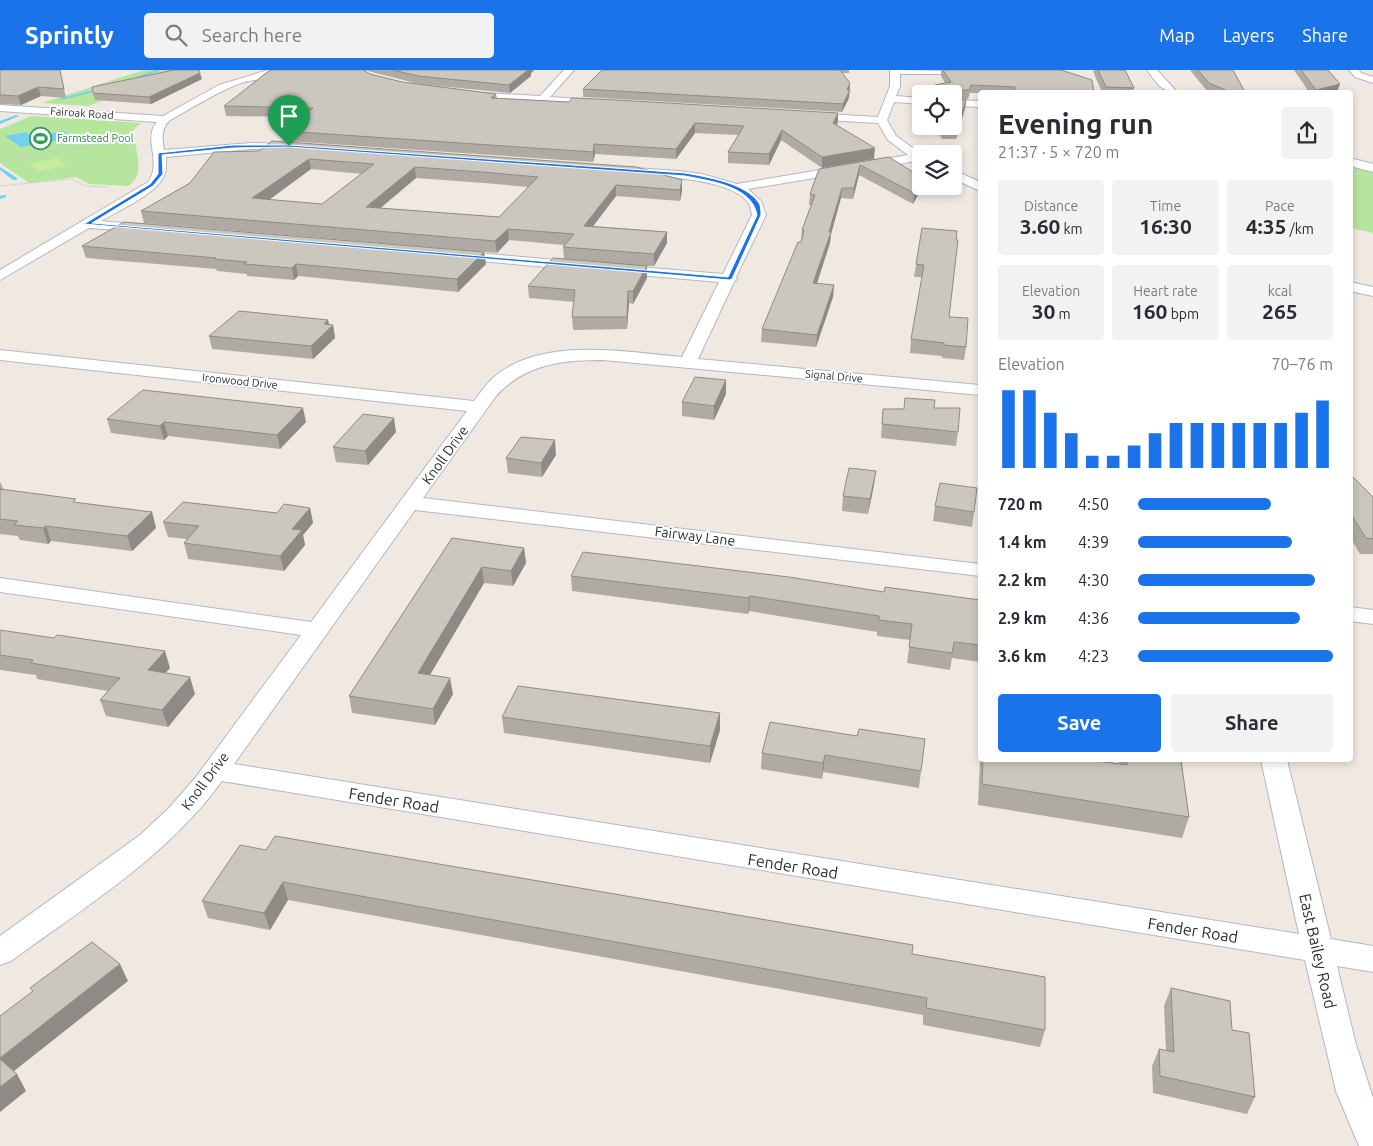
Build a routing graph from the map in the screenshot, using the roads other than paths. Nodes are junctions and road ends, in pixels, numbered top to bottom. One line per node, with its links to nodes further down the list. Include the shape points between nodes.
1 (286, 70): 18 (street, via 231,82)
2 (569, 70): 11 (street)
3 (895, 70): 6 (street); 10 (street, via 895,86)
4 (1152, 70): 8 (street)
5 (1354, 70): 7 (street, via 1358,75)
6 (958, 71)
7 (1373, 80)
8 (1170, 90)
9 (453, 94): 11 (street)
10 (890, 99): 12 (street); 19 (street)
11 (542, 100): 14 (street)
12 (912, 100)
13 (962, 103): 15 (street)
14 (610, 104)
15 (978, 104)
16 (0, 108): 18 (street, Fairoak Road)
17 (794, 115): 19 (street)
18 (165, 119): 22 (street, via 156,130)
19 (882, 120): 21 (street, via 892,138)
20 (309, 148): 22 (street, via 251,146)
21 (912, 153)
22 (159, 154): 32 (street, via 160,174 152,185)
23 (912, 159): 31 (street)
24 (1353, 163): 25 (street)
25 (1373, 168)
26 (610, 169): 31 (street, via 685,174)
27 (978, 175): 28 (street)
28 (962, 176)
29 (962, 179): 30 (street)
30 (978, 187)
31 (735, 188): 36 (street, via 750,196 759,211)
32 (87, 224): 33 (street); 35 (street)
33 (159, 230)
34 (438, 254): 36 (street)
35 (0, 276)
36 (730, 279): 40 (street)
37 (1353, 287): 38 (street)
38 (1373, 292)
39 (0, 355): 42 (street, Ironwood Drive)
40 (688, 362): 41 (street, Signal Drive); 42 (street, Knoll Drive, via 596,355 548,360 524,367 506,377)
41 (978, 390)
42 (480, 407): 43 (street, Knoll Drive)
43 (410, 503): 44 (street, Fairway Lane); 48 (street, Knoll Drive)
44 (978, 570)
45 (0, 585): 48 (street)
46 (1353, 614): 47 (street)
47 (1373, 617)
48 (316, 630): 50 (street, Knoll Drive)
49 (1274, 762): 51 (street, East Bailey Road)
50 (214, 770): 51 (street, Fender Road); 52 (street, Knoll Drive, via 178,815 150,842)
51 (1317, 950): 53 (street, Fender Road); 54 (street, East Bailey Road, via 1348,1074)
52 (0, 952)
53 (1373, 960)
54 (1373, 1138)

